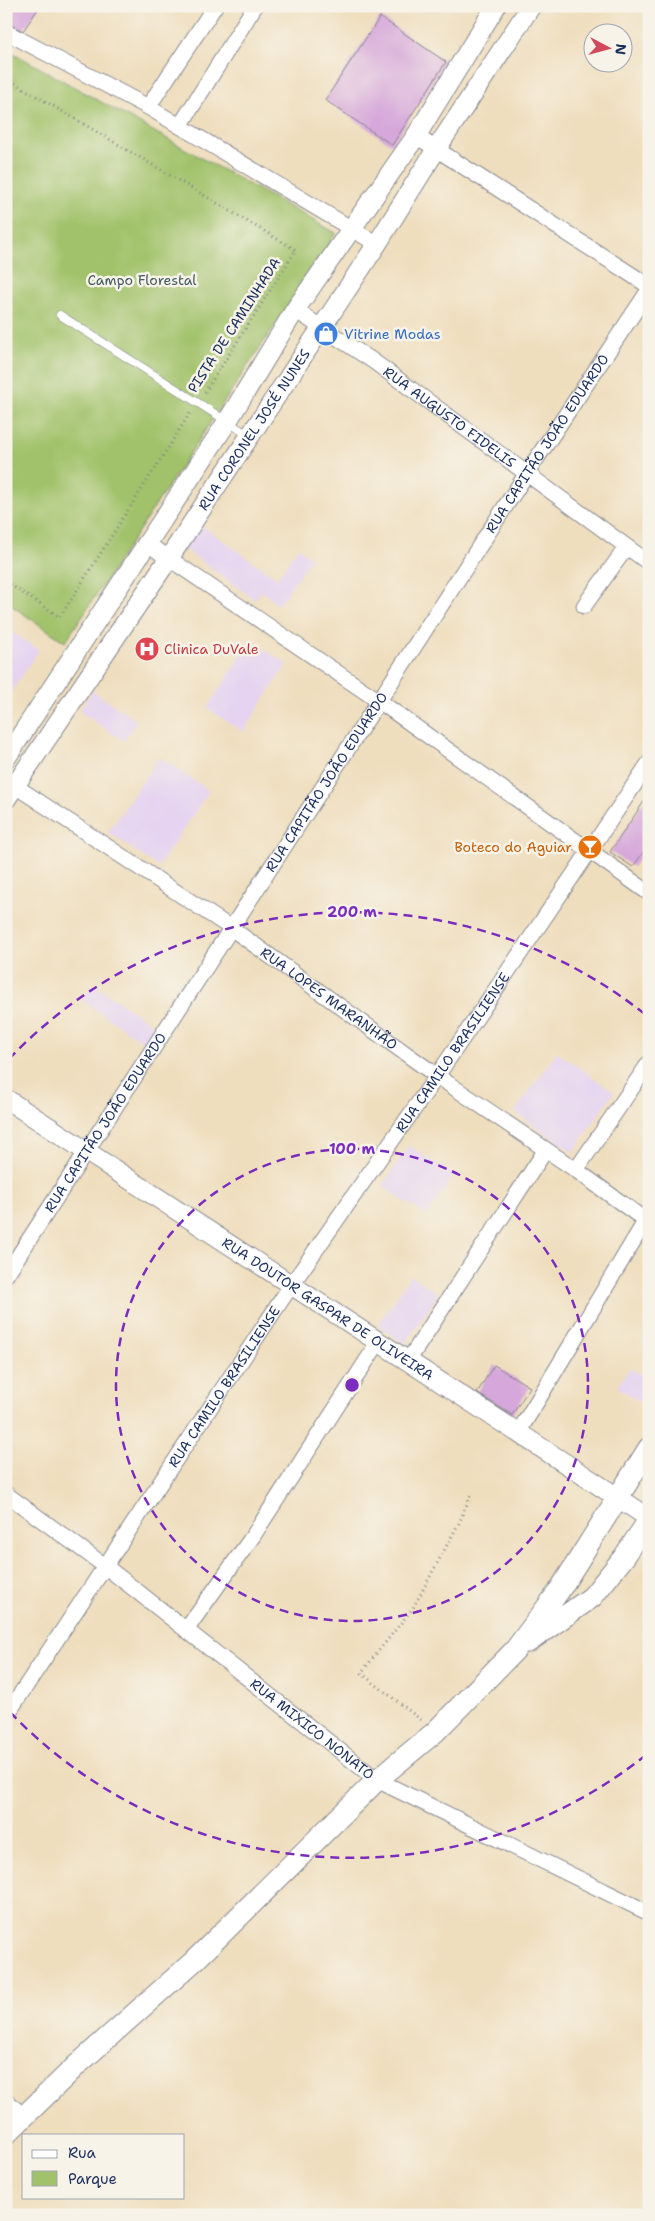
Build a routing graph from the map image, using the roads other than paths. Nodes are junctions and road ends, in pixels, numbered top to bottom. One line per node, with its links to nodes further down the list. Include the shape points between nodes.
1 (215, 6): 6 (street)
2 (255, 6): 7 (street)
3 (496, 6): 8 (street, RUA CORONEL JOSÉ NUNES)
4 (531, 6): 9 (street, RUA CORONEL JOSÉ NUNES)
5 (6, 32): 6 (street)
6 (148, 107): 7 (street)
7 (180, 126): 10 (street)
8 (416, 136): 9 (street); 10 (street, RUA CORONEL JOSÉ NUNES)
9 (437, 148): 11 (street, RUA CORONEL JOSÉ NUNES); 12 (street)
10 (352, 228): 11 (street); 14 (street, RUA CORONEL JOSÉ NUNES)
11 (378, 244): 16 (street, RUA CORONEL JOSÉ NUNES)
12 (649, 286)
13 (649, 290): 19 (street, RUA CAPITÃO JOÃO EDUARDO)
14 (295, 310): 16 (street, RUA AUGUSTO FIDELIS); 17 (street, RUA CORONEL JOSÉ NUNES)
15 (60, 316): 17 (lane)
16 (322, 328): 18 (street, RUA CORONEL JOSÉ NUNES); 19 (street, RUA AUGUSTO FIDELIS, via 373,360)
17 (227, 422): 18 (lane); 20 (street, RUA CORONEL JOSÉ NUNES)
18 (250, 436): 22 (street, RUA CORONEL JOSÉ NUNES)
19 (526, 473): 21 (street, RUA AUGUSTO FIDELIS); 25 (street, RUA CAPITÃO JOÃO EDUARDO)
20 (146, 543): 22 (street); 26 (street, RUA CORONEL JOSÉ NUNES)
21 (626, 548): 23 (street, RUA AUGUSTO FIDELIS); 24 (street)
22 (170, 558): 25 (street); 28 (street, RUA CORONEL JOSÉ NUNES)
23 (649, 563)
24 (584, 606)
25 (379, 701): 29 (street); 31 (street, RUA CAPITÃO JOÃO EDUARDO)
26 (6, 758)
27 (649, 763): 29 (street, RUA CAMILO BRASILIENSE)
28 (9, 788): 31 (street, RUA LOPES MARANHÃO)
29 (590, 850): 30 (street); 33 (street, RUA CAMILO BRASILIENSE)
30 (649, 893)
31 (231, 928): 33 (street, RUA LOPES MARANHÃO); 35 (street, RUA CAPITÃO JOÃO EDUARDO)
32 (649, 1063): 37 (street)
33 (437, 1076): 36 (street, RUA LOPES MARANHÃO); 40 (street, RUA CAMILO BRASILIENSE)
34 (6, 1099): 35 (street, RUA DOUTOR GASPAR DE OLIVEIRA)
35 (88, 1151): 39 (street, RUA CAPITÃO JOÃO EDUARDO); 40 (street, RUA DOUTOR GASPAR DE OLIVEIRA)
36 (545, 1151): 37 (street, RUA LOPES MARANHÃO); 42 (street)
37 (576, 1170): 38 (street, RUA LOPES MARANHÃO)
38 (648, 1219): 43 (street)
39 (6, 1275)
40 (292, 1284): 41 (street, RUA DOUTOR GASPAR DE OLIVEIRA); 48 (street, RUA CAMILO BRASILIENSE)
41 (378, 1343): 42 (street, RUA DOUTOR GASPAR DE OLIVEIRA); 49 (street, via 254,1536)
42 (408, 1361): 43 (street, RUA DOUTOR GASPAR DE OLIVEIRA)
43 (518, 1432): 46 (street, RUA DOUTOR GASPAR DE OLIVEIRA)
44 (649, 1448): 46 (main road)
45 (6, 1494): 48 (street, RUA MIXICO NONATO)
46 (617, 1499): 47 (street, RUA DOUTOR GASPAR DE OLIVEIRA); 50 (main road, via 559,1591)
47 (649, 1519): 50 (main road, via 624,1558 592,1597)
48 (105, 1566): 49 (street, RUA MIXICO NONATO); 51 (street, RUA CAMILO BRASILIENSE)
49 (186, 1630): 53 (street, RUA MIXICO NONATO)
50 (515, 1650): 53 (main road, via 435,1732)
51 (12, 1700): 52 (street, RUA CAMILO BRASILIENSE)
52 (6, 1716)
53 (377, 1780): 54 (street, RUA MIXICO NONATO); 56 (main road, via 194,1962)
54 (649, 1913)
55 (6, 2103): 56 (street)
56 (22, 2118): 57 (main road)
57 (6, 2134)

